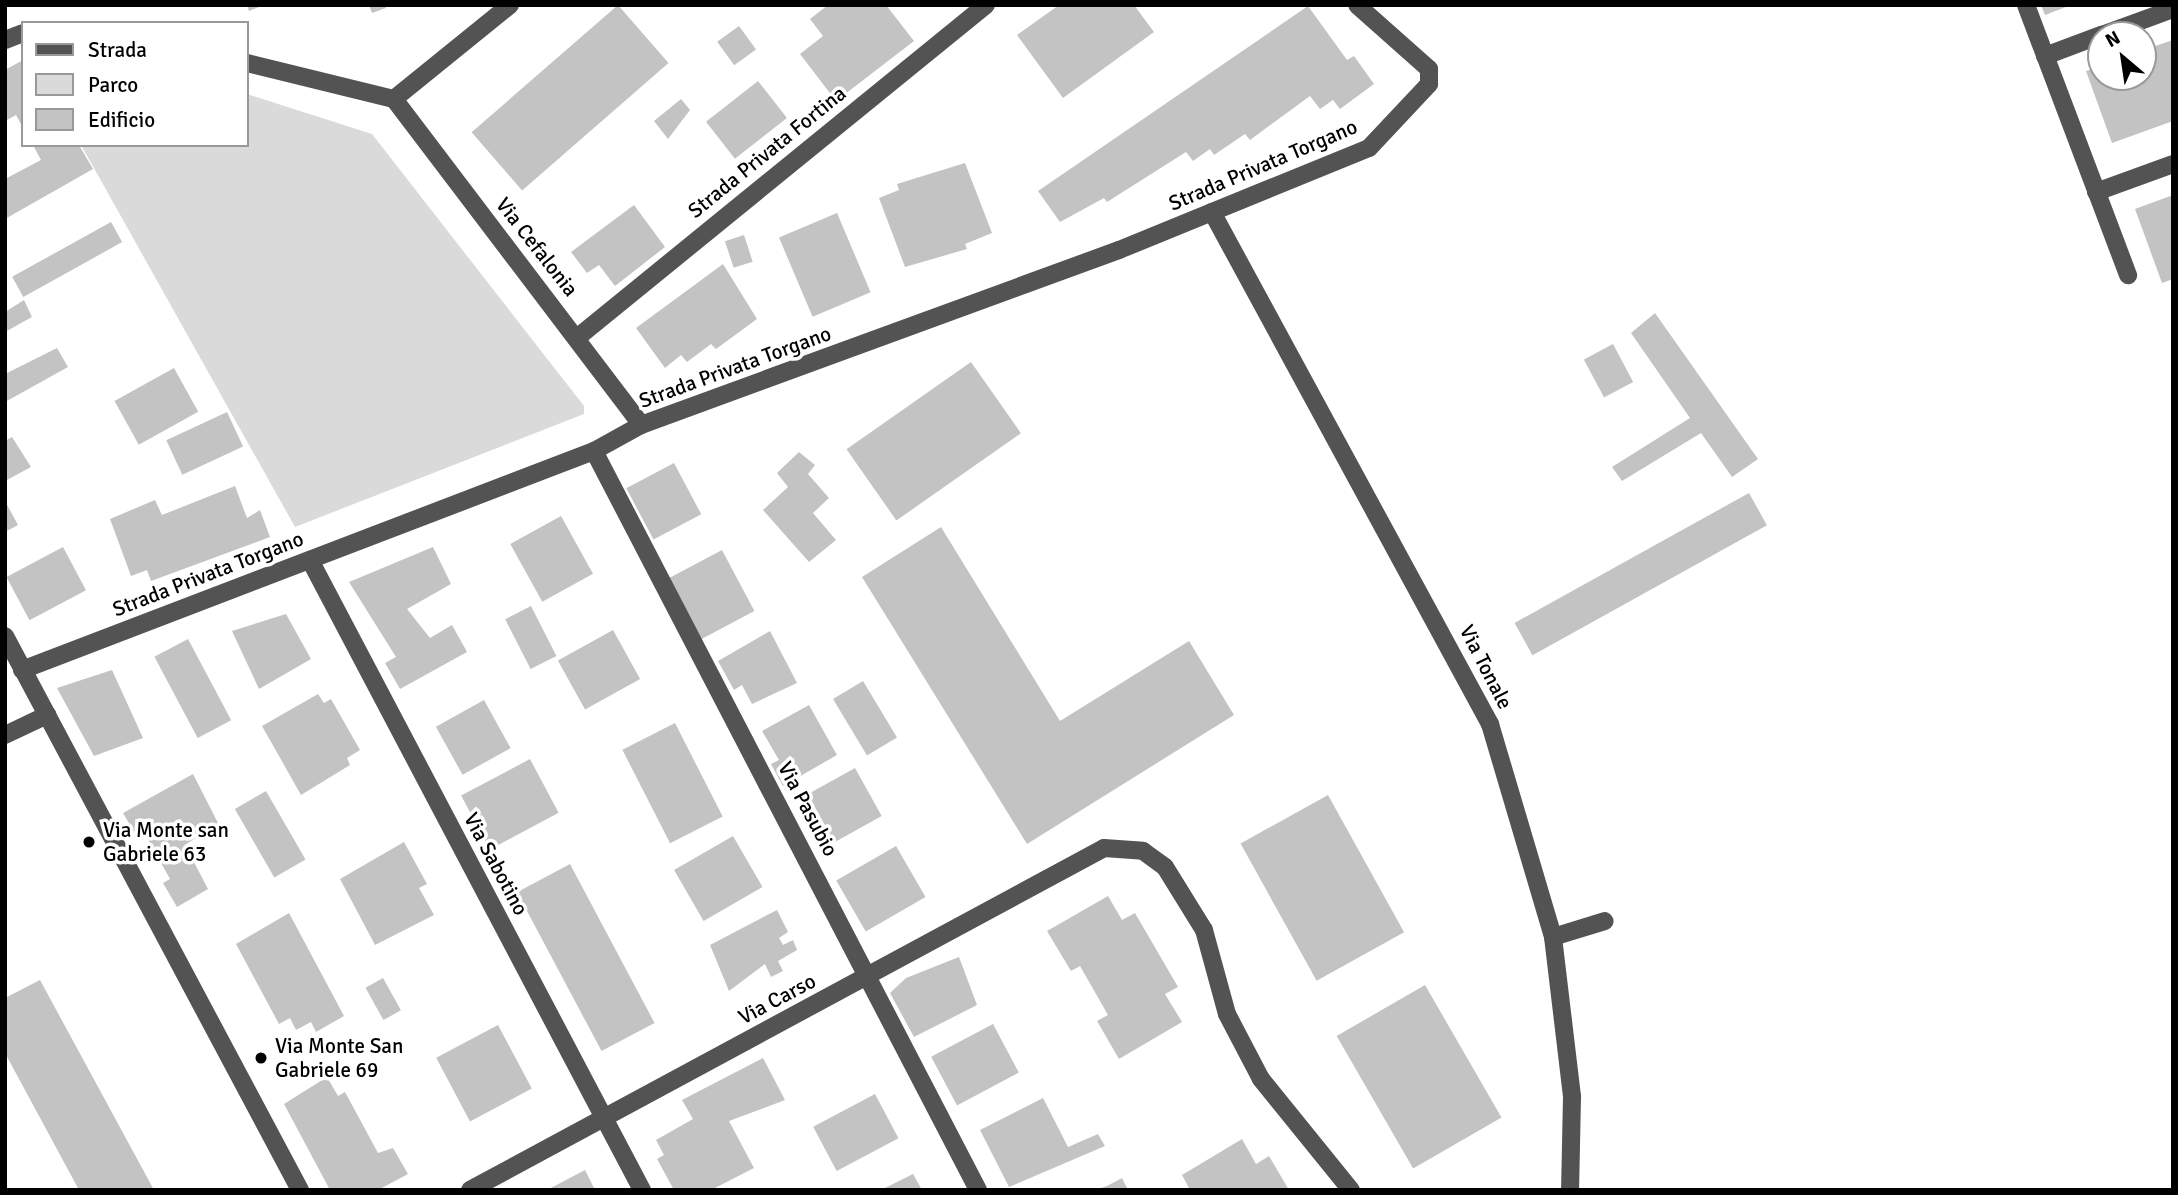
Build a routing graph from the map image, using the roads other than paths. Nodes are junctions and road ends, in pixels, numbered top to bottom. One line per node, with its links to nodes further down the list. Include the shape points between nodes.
1 (510, 5): 10 (street)
2 (986, 5): 15 (street, Strada Privata Fortina)
3 (1357, 5): 13 (street, Strada Privata Torgano, via 1429,69 1429,84 1368,148)
4 (2026, 5): 8 (street)
5 (2173, 9): 6 (street)
6 (2140, 21)
7 (2087, 41): 8 (street)
8 (2045, 56): 12 (street)
9 (248, 63): 10 (street)
10 (394, 99): 15 (street, Via Cefalonia)
11 (2173, 164): 12 (street)
12 (2096, 192): 14 (street)
13 (1212, 212): 16 (street, Strada Privata Torgano); 24 (street, Via Tonale, via 1469,679 1509,779)
14 (2128, 275)
15 (578, 337): 16 (street, Via Cefalonia)
16 (641, 425): 17 (street, Strada Privata Torgano)
17 (594, 451): 18 (street, Strada Privata Torgano); 25 (street, Via Pasubio)
18 (310, 559): 20 (street, Strada Privata Torgano); 26 (street, Via Sabotino)
19 (5, 636): 20 (street)
20 (22, 670): 21 (street)
21 (47, 715): 22 (street); 27 (street)
22 (5, 735)
23 (1605, 920): 24 (street)
24 (1553, 937): 32 (street, Via Tonale, via 1572,1097)
25 (870, 975): 26 (street, Via Carso); 30 (street, Via Pasubio); 31 (street, Via Carso, via 1104,848 1143,851 1165,867 1204,930 1227,1014 1261,1079)
26 (604, 1118): 28 (street, Via Carso); 29 (street, Via Sabotino)
27 (300, 1190)
28 (470, 1190)
29 (642, 1190)
30 (978, 1190)
31 (1351, 1190)
32 (1570, 1190)

